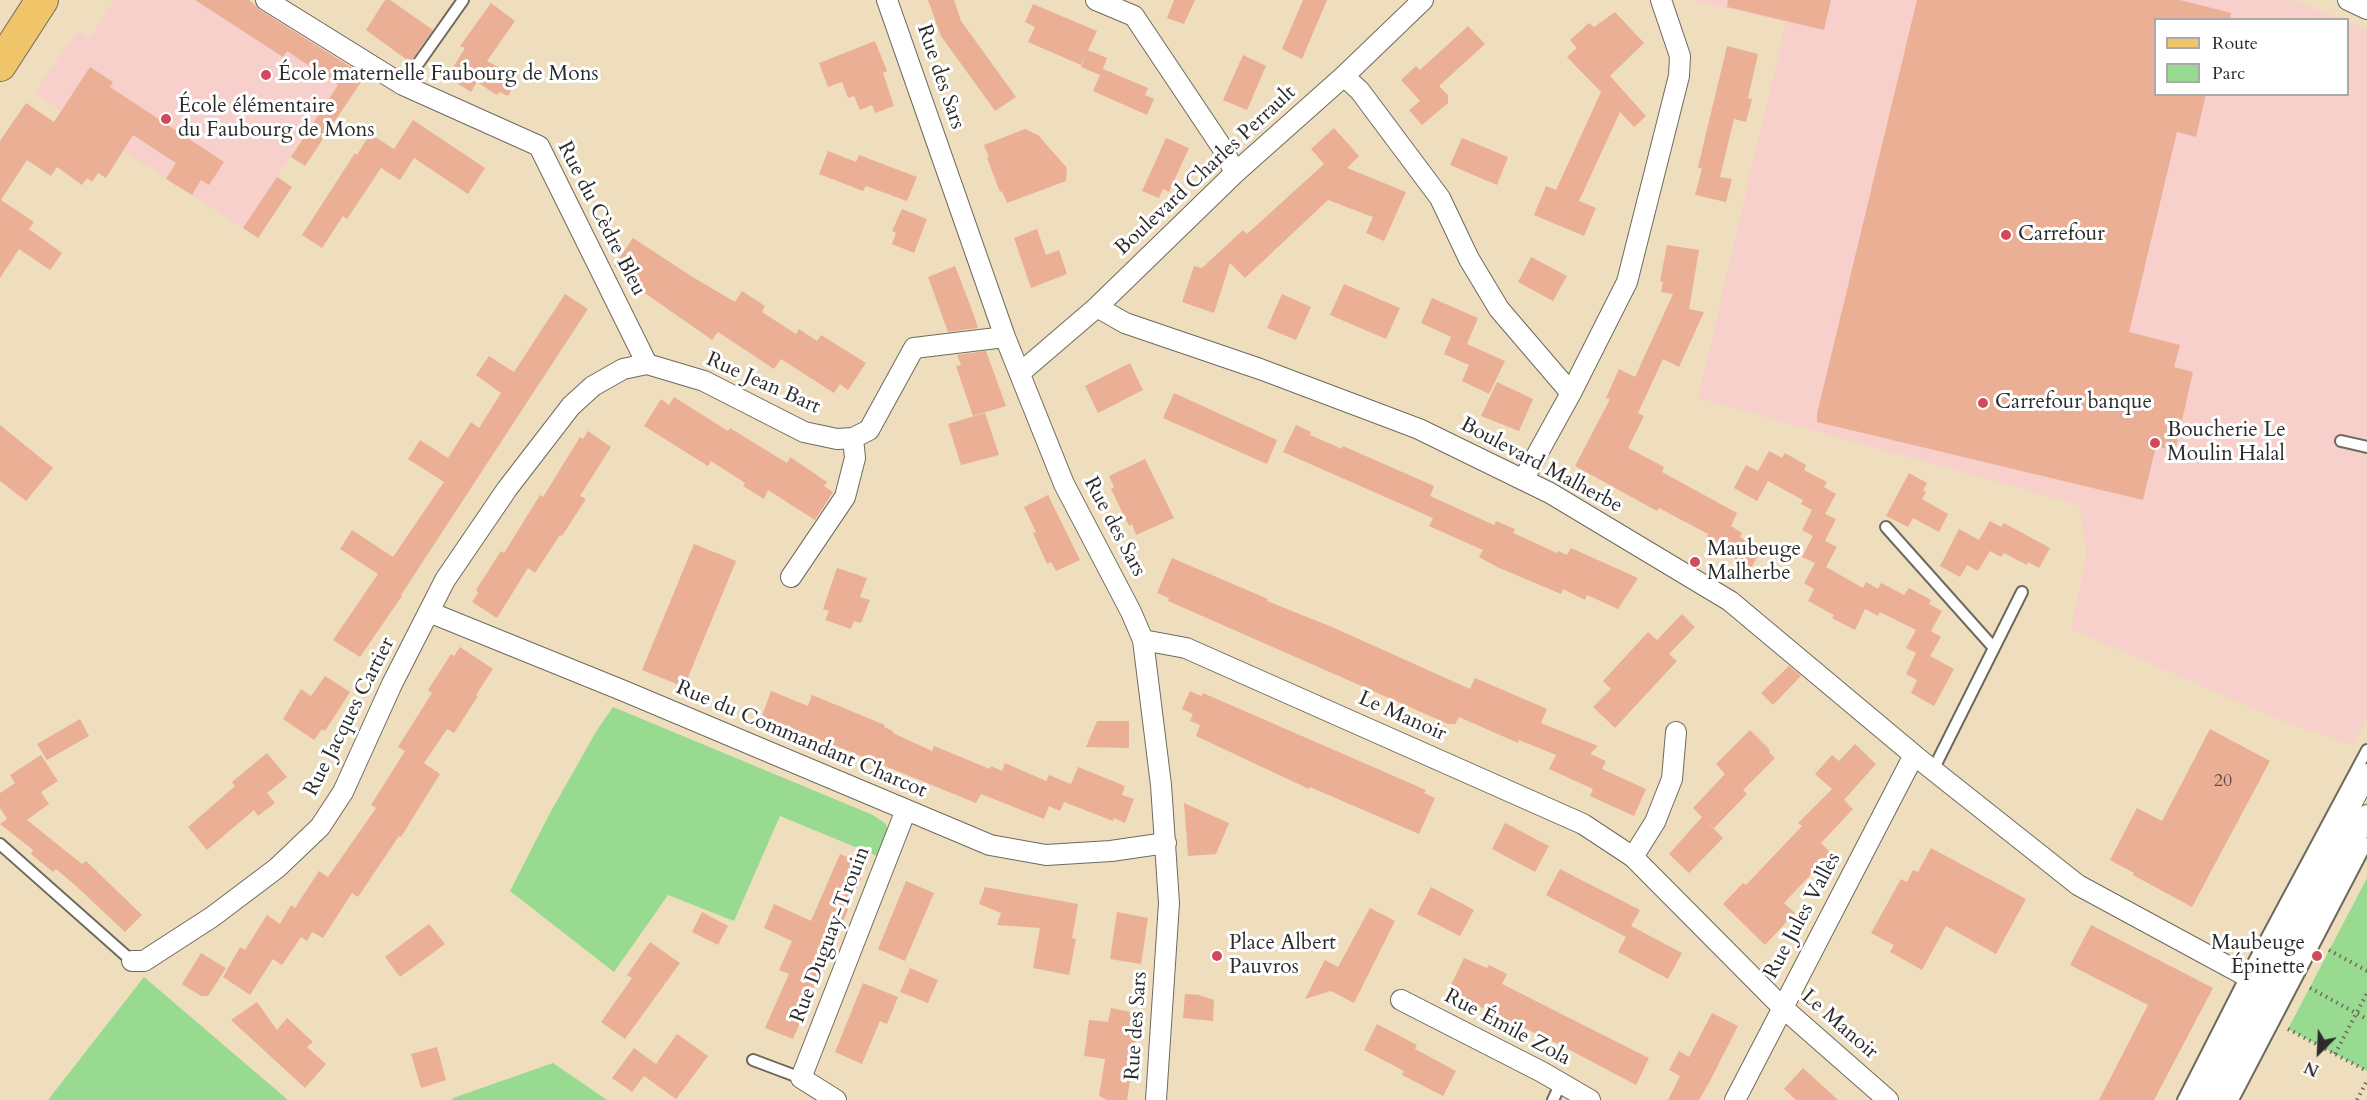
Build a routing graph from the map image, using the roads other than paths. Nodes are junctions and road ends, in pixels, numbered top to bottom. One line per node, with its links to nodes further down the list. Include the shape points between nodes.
1 (42, 0): 11 (main road)
2 (266, 0): 13 (street, Rue du Cèdre Bleu)
3 (463, 0): 13 (lane)
4 (887, 0): 16 (street, Rue des Sars)
5 (1096, 0): 9 (street)
6 (1422, 0): 12 (street, Boulevard Charles Perrault)
7 (1661, 0): 19 (street, via 1680,56 1679,76 1627,282)
8 (2348, 0): 10 (street)
9 (1137, 8): 14 (street)
10 (2367, 9)
11 (0, 65)
12 (1344, 76): 14 (street, Boulevard Charles Perrault); 19 (street, via 1440,198 1469,259 1499,309)
13 (403, 85): 17 (street, Rue du Cèdre Bleu, via 539,146)
14 (1235, 173): 15 (street, Boulevard Charles Perrault)
15 (1097, 307): 18 (street, Boulevard Charles Perrault); 23 (street, Boulevard Malherbe, via 1125,323 1419,429)
16 (1005, 337): 18 (street, Rue des Sars); 20 (street, via 914,348 869,430)
17 (647, 364): 20 (street, Rue Jean Bart, via 705,381 804,432); 27 (street, via 623,369 593,386 571,406 462,554)
18 (1020, 373): 28 (street, Rue des Sars, via 1064,484)
19 (1571, 393): 23 (street)
20 (853, 438): 25 (street, via 855,458 845,497)
21 (2341, 441): 22 (lane)
22 (2367, 447)
23 (1523, 480): 32 (street, Boulevard Malherbe, via 1730,601)
24 (1886, 527): 29 (lane)
25 (791, 577)
26 (2022, 592): 29 (lane)
27 (429, 612): 35 (street, Rue du Commandant Charcot); 41 (street, Rue Jacques Cartier, via 343,792 320,827 278,868 212,917 144,961)
28 (1143, 640): 38 (street, Rue des Sars); 40 (street, Le Manoir, via 1186,648 1540,803 1583,824)
29 (1994, 648): 33 (lane)
30 (1676, 732): 40 (street, via 1672,779 1655,822)
31 (2367, 750): 42 (lane)
32 (1914, 755): 33 (street, Boulevard Malherbe); 44 (street, Rue Jules Vallès)
33 (1933, 770): 42 (street, Boulevard Malherbe, via 2078,885)
34 (2367, 774): 54 (street)
35 (906, 810): 38 (street, Rue du Commandant Charcot, via 990,845 1046,855); 46 (street, Rue Duguay-Trouin)
36 (2367, 815): 55 (street)
37 (0, 843): 41 (lane)
38 (1166, 843): 49 (street, Rue des Sars, via 1169,903)
39 (2367, 843): 56 (lane)
40 (1633, 857): 44 (street, Le Manoir)
41 (132, 962)
42 (2246, 976): 53 (lane)
43 (1401, 1000): 47 (street, Rue Émile Zola)
44 (1782, 1007): 51 (street, Rue Jules Vallès); 52 (street, Le Manoir)
45 (753, 1060): 46 (lane)
46 (801, 1078): 48 (street)
47 (1557, 1092): 50 (street, Rue Émile Zola)
48 (836, 1100)
49 (1156, 1100)
50 (1590, 1100)
51 (1735, 1100)
52 (1888, 1100)
53 (2183, 1100)
54 (2197, 1100)
55 (2218, 1100)
56 (2233, 1100)

